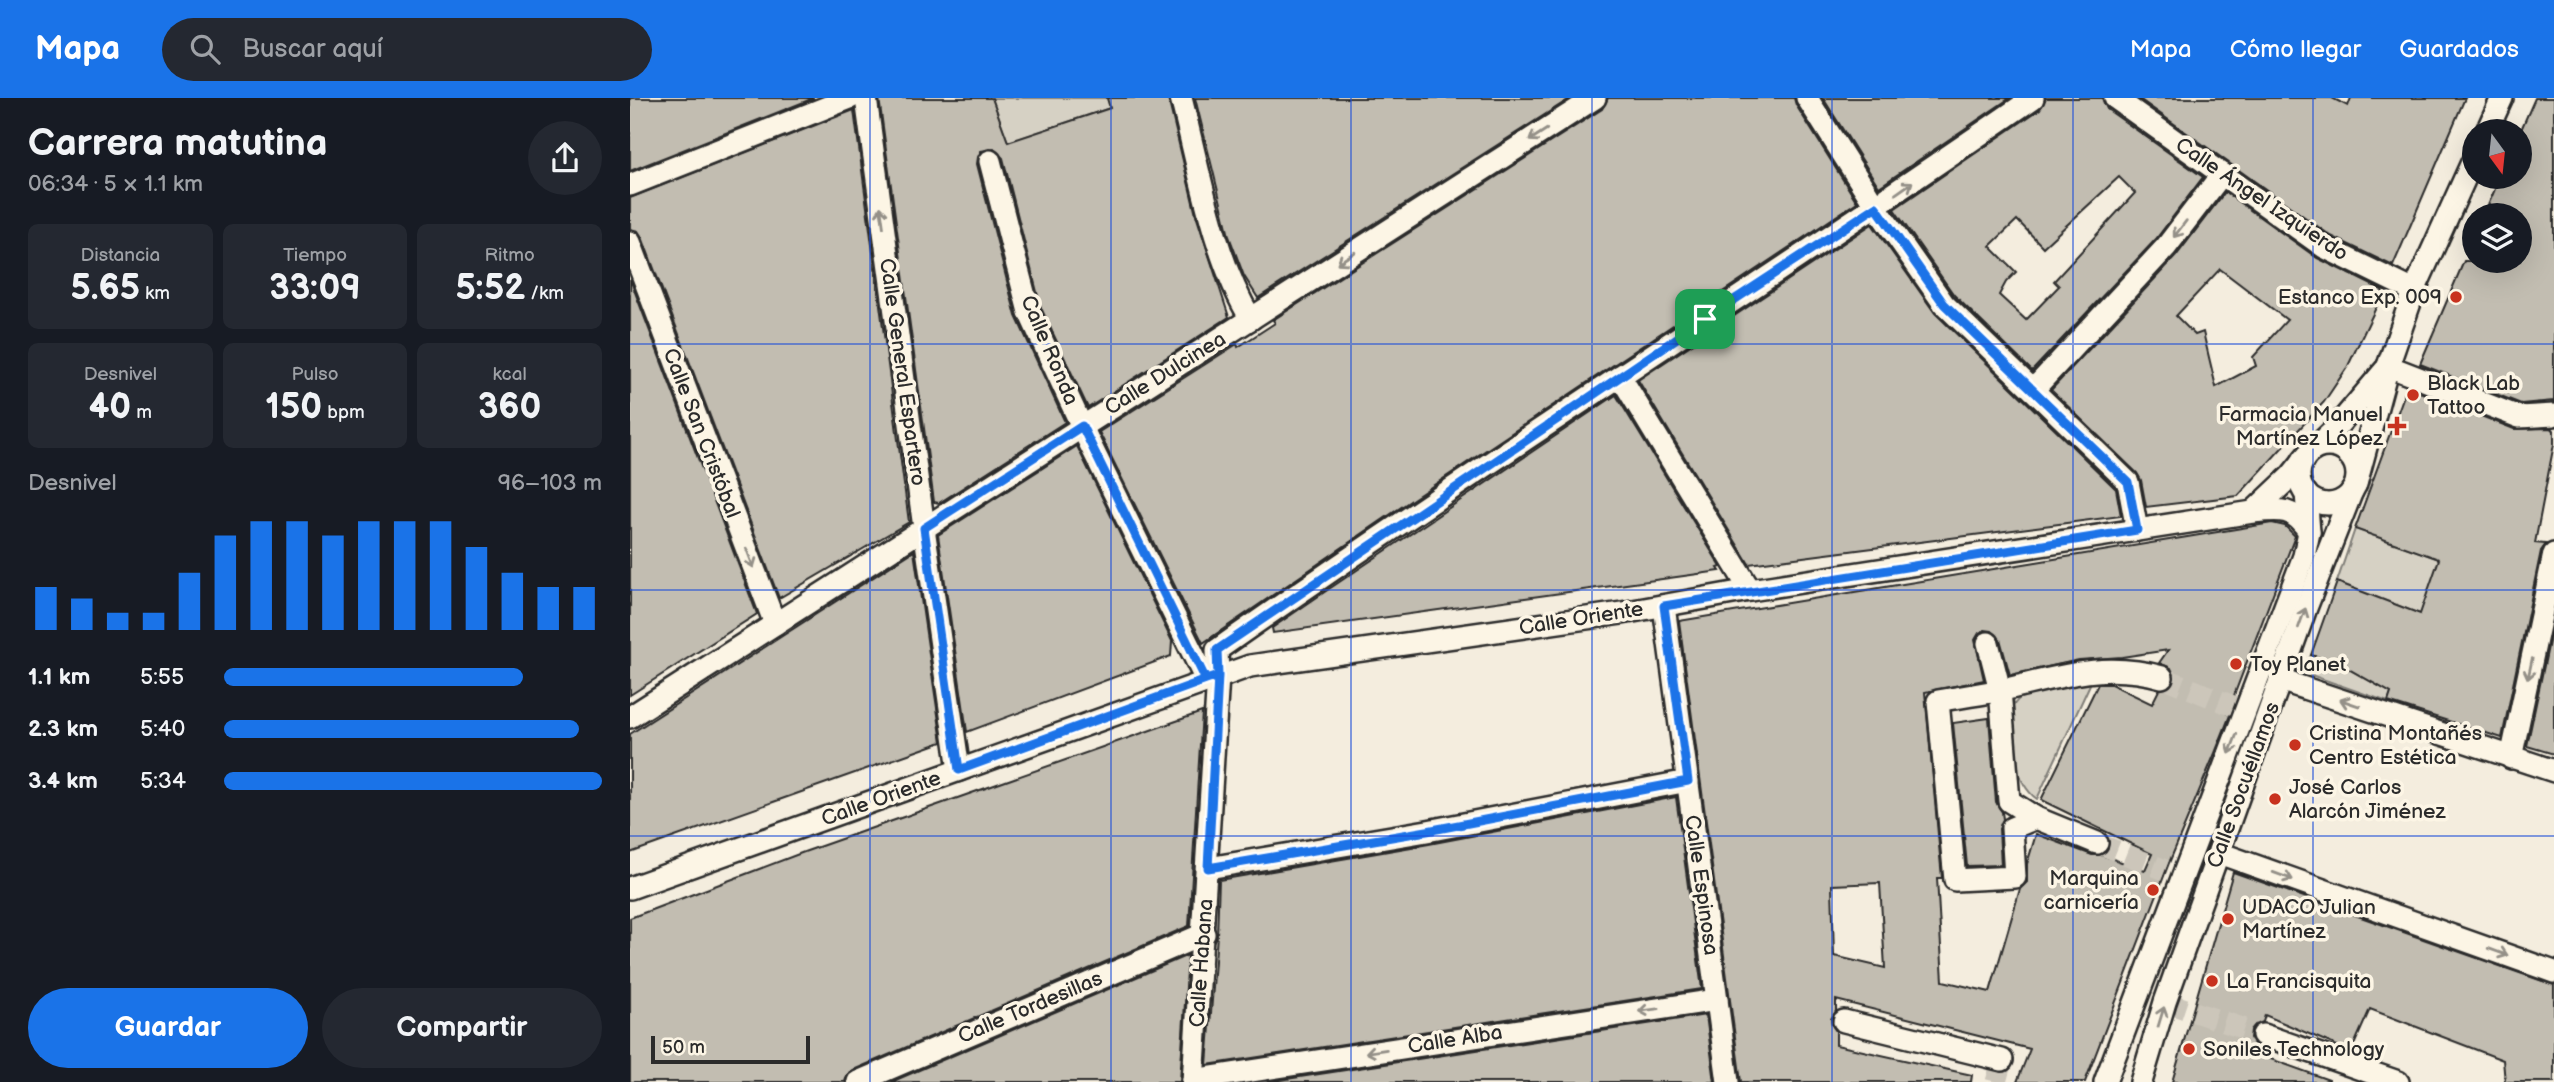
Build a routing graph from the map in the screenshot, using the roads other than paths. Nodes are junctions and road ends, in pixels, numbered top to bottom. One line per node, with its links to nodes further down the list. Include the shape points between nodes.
1 (850, 98): 12 (street)
2 (866, 98): 27 (street, Calle General Espartero, one-way to 2)
3 (1181, 98): 17 (street, via 1224,263)
4 (1595, 98): 17 (street, Calle Dulcinea, one-way to 17)
5 (1807, 98): 14 (street)
6 (2033, 98): 14 (street, one-way to 6)
7 (2115, 98): 11 (street, Calle Ángel Izquierdo)
8 (2502, 98): 9 (street)
9 (2492, 119)
10 (990, 161): 22 (street, Calle Ronda, via 1029,312)
11 (2222, 174): 16 (street, Calle Ángel Izquierdo, via 2324,247); 20 (street, one-way to 20, via 2166,247)
12 (630, 184)
13 (2462, 185): 16 (street, Calle Socuéllamos)
14 (1876, 207): 19 (street); 20 (street, via 1944,304)
15 (630, 242): 34 (street, Calle San Cristóbal, one-way to 34)
16 (2414, 291): 18 (street, Calle Socuéllamos)
17 (1251, 319): 22 (street, Calle Dulcinea)
18 (2388, 366): 21 (street, via 2519,417); 23 (street, Calle Socuéllamos); 24 (street, Calle Socuéllamos)
19 (1620, 376): 32 (street); 35 (street)
20 (2033, 390): 28 (street, via 2128,482)
21 (2554, 415)
22 (1082, 426): 27 (street, Calle Dulcinea); 39 (street, Calle Ronda)
23 (2309, 455): 24 (street, via 2330,447 2346,453 2356,466); 25 (street, via 2300,476); 26 (street)
24 (2354, 487): 25 (street, via 2346,498 2330,504); 40 (street, Calle Socuéllamos, one-way to 24)
25 (2306, 493): 29 (street, Calle Socuéllamos)
26 (2253, 512): 28 (street, Calle Oriente); 29 (street, Calle Oriente, via 2291,512)
27 (924, 528): 34 (street, Calle Dulcinea); 44 (street, Calle General Espartero)
28 (2137, 530): 32 (street, Calle Oriente)
29 (2309, 532): 61 (street, Calle Socuéllamos, one-way to 61, via 2304,556 2175,874)
30 (2554, 554): 31 (street)
31 (2550, 589): 43 (street, one-way to 43)
32 (1750, 590): 33 (street, Calle Oriente)
33 (1664, 606): 37 (street, Calle Oriente); 46 (street, Calle Espinosa)
34 (775, 624): 42 (street, Calle Dulcinea)
35 (1236, 637): 37 (street); 39 (street, Calle Habana, via 1217,650)
36 (1988, 643): 41 (street)
37 (1250, 666): 39 (street, Calle Oriente)
38 (2162, 677): 41 (street, via 2110,669)
39 (1212, 678): 44 (street, Calle Oriente); 50 (street, Calle Habana)
40 (2280, 680): 43 (street, one-way to 40); 49 (street, Calle Socuéllamos)
41 (2000, 690): 47 (street, via 2009,801); 47 (street, via 1938,701 1955,880 2015,877 2012,828)
42 (630, 717)
43 (2511, 758): 45 (street)
44 (959, 770): 51 (street, Calle Oriente)
45 (2554, 771)
46 (1688, 781): 50 (street); 54 (street, Calle Espinosa)
47 (2036, 818): 48 (street)
48 (2097, 843)
49 (2219, 853): 53 (street, one-way to 53); 62 (street, Calle Socuéllamos, one-way to 49)
50 (1208, 868): 52 (street, Calle Habana)
51 (630, 888)
52 (1204, 934): 58 (street, Calle Habana); 59 (street, Calle Tordesillas)
53 (2554, 972)
54 (1717, 1000): 58 (street, Calle Alba, one-way to 58); 60 (street, Calle Espinosa)
55 (1844, 1021): 57 (street)
56 (2263, 1035): 63 (street)
57 (2002, 1060)
58 (1193, 1081)
59 (858, 1082)
60 (1728, 1082)
61 (2105, 1082)
62 (2141, 1082)
63 (2398, 1082)

